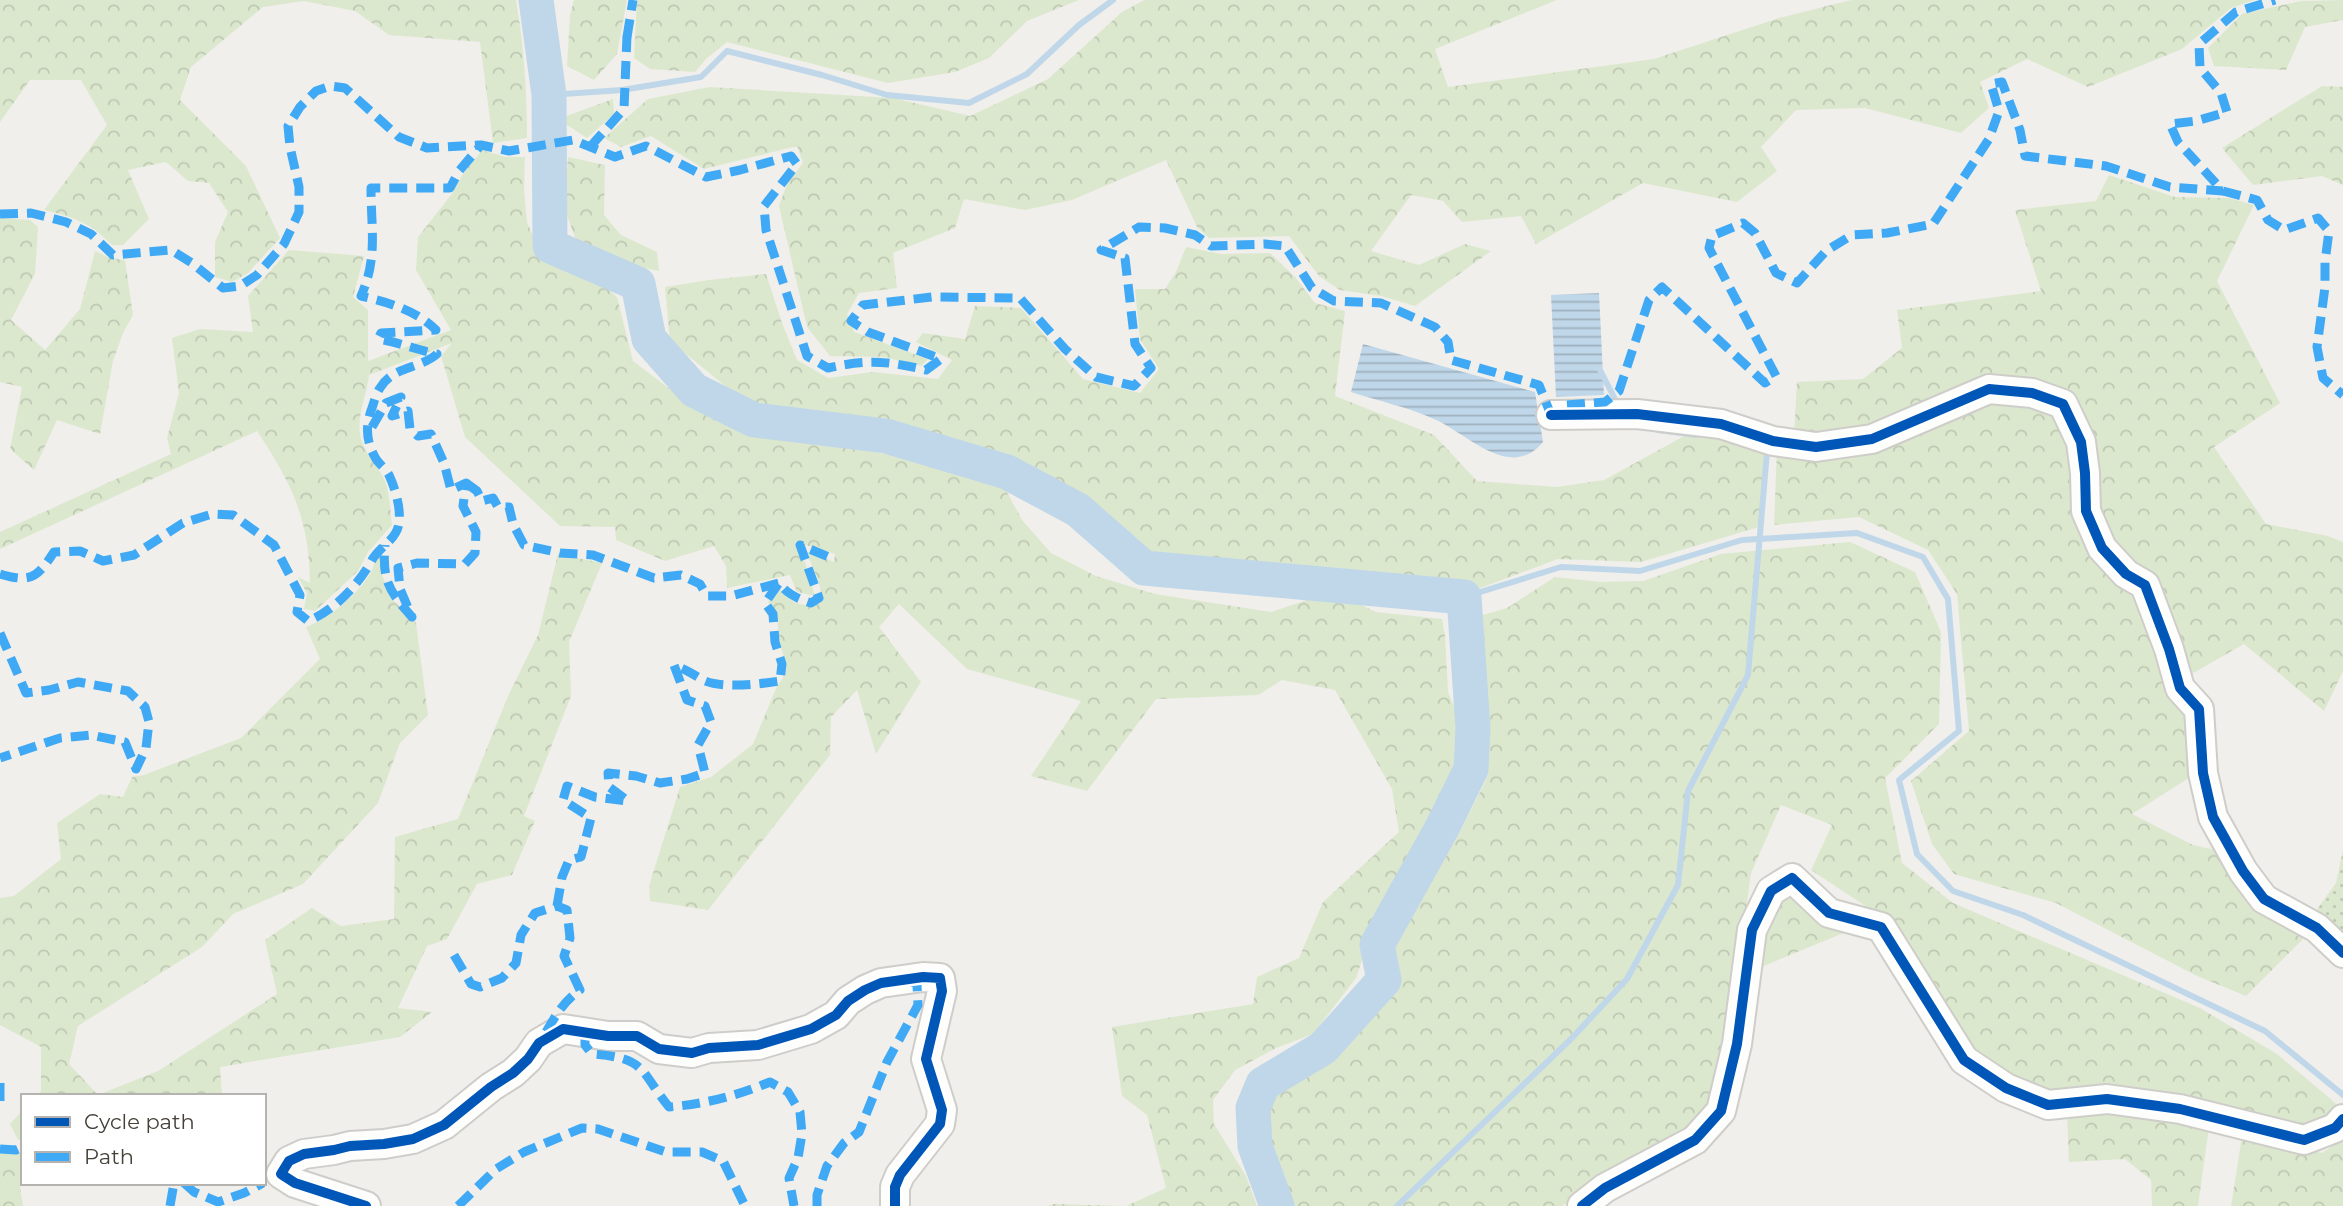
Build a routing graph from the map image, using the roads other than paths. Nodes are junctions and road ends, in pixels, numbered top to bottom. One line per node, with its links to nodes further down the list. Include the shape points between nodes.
1 (1551, 415): 2 (street, via 1637,414 1721,424 1773,441 1816,447 1872,439 1989,389 2032,393 2063,404 2081,442 2086,511 2102,548 2126,574 2145,586 2180,688 2199,709 2203,773 2213,817 2264,899 2317,928)
2 (2343, 953)
3 (2339, 1124): 6 (street, via 2304,1140 2180,1108 2107,1099 2048,1105 2006,1088 1964,1060 1881,927 1829,913 1791,878 1771,891 1752,930 1737,1044 1721,1111 1695,1140 1605,1188)
4 (366, 1206): 5 (street, via 295,1183 282,1174 289,1161 304,1154 413,1139 444,1125 513,1073 539,1043 563,1029 637,1036 659,1049 692,1053 758,1045 811,1029 881,983 940,978 942,991 926,1059 942,1110 940,1124 900,1175)
5 (895, 1206)
6 (1582, 1206)

